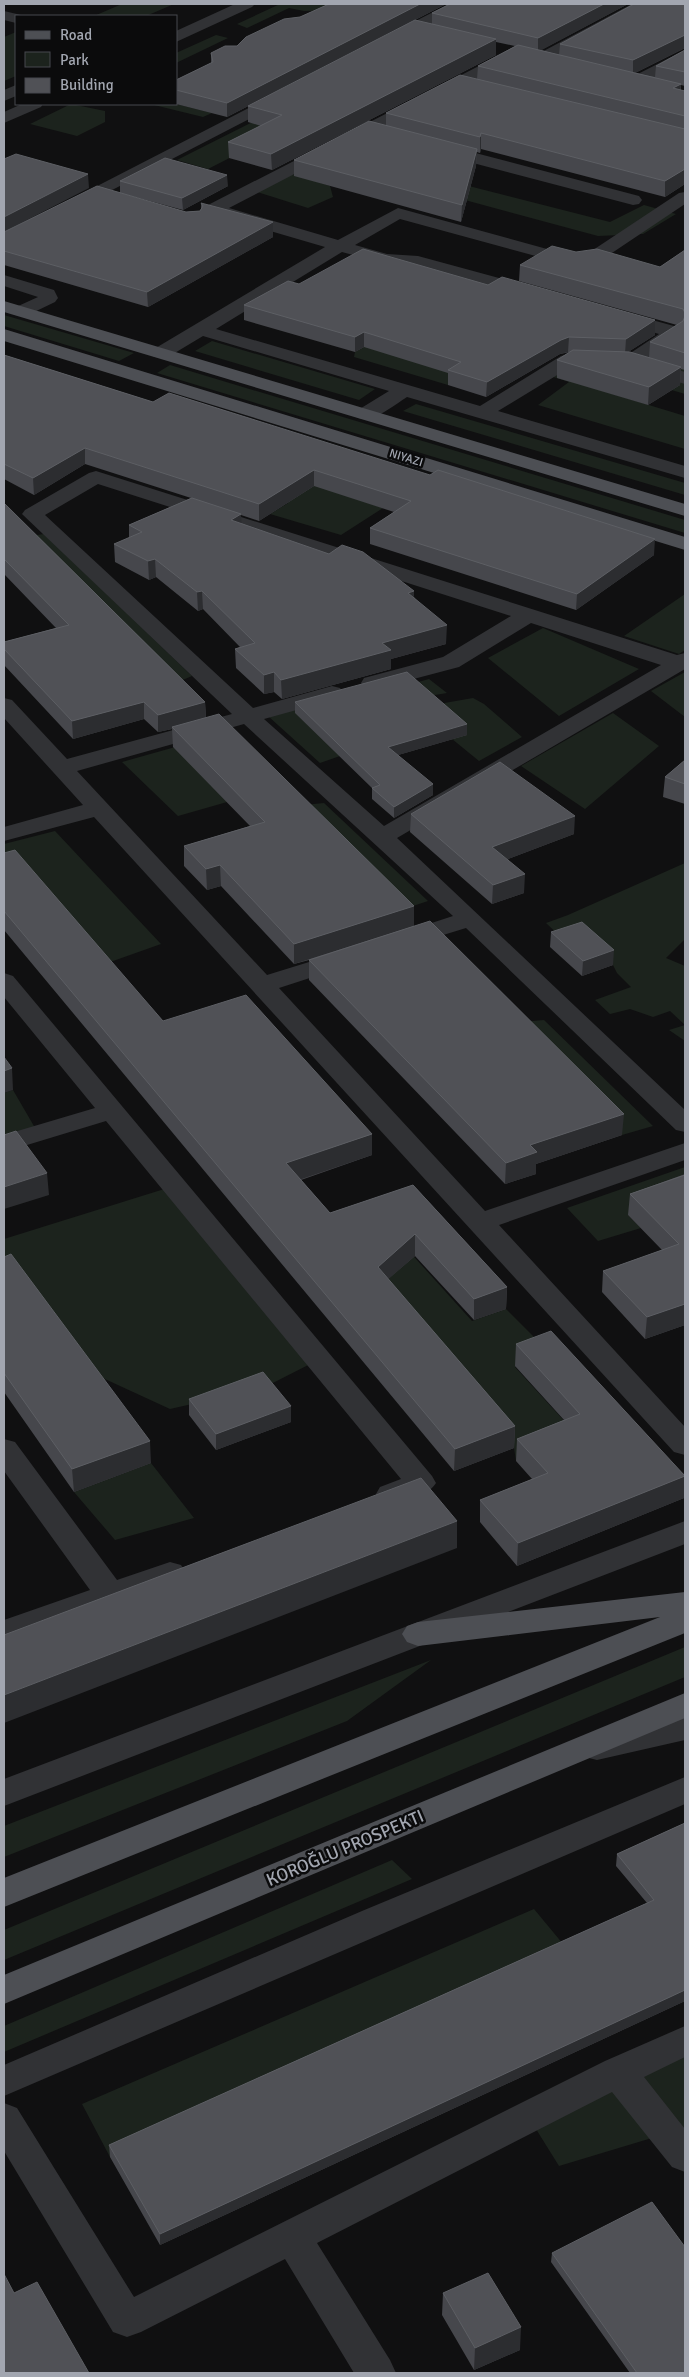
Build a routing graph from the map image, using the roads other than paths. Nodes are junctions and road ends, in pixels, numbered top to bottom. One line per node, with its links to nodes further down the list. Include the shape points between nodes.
1 (247, 4): 6 (street)
2 (460, 4): 4 (street)
3 (643, 4): 11 (street)
4 (412, 28): 5 (street); 7 (street)
5 (431, 32)
6 (178, 36)
7 (377, 46)
8 (497, 48): 9 (street)
9 (516, 53): 11 (street); 15 (street)
10 (685, 55): 14 (street)
11 (540, 59): 12 (street)
12 (559, 63)
13 (617, 77): 14 (street)
14 (636, 81): 18 (street)
15 (458, 83): 17 (street); 21 (street)
16 (298, 87): 24 (street)
17 (477, 87)
18 (660, 87)
19 (33, 105): 20 (street)
20 (4, 118)
21 (367, 130): 22 (street); 29 (street, via 214,209)
22 (386, 135)
23 (424, 145): 27 (street)
24 (96, 193): 26 (street); 28 (street)
25 (685, 197): 29 (street, via 588,261 576,262 398,213)
26 (122, 200)
27 (633, 200)
28 (4, 241)
29 (340, 246): 31 (street, via 386,259 418,261); 35 (street)
30 (4, 280): 33 (street, via 48,294 49,298)
31 (551, 298)
32 (4, 306): 33 (main road)
33 (22, 311): 37 (main road)
34 (608, 314): 38 (street, via 674,332)
35 (202, 330): 37 (street); 41 (street)
36 (4, 335): 39 (main road, NIYAZI)
37 (161, 353): 39 (main road); 43 (main road)
38 (630, 362): 40 (street); 42 (street, via 568,360)
39 (127, 372): 46 (main road, NIYAZI)
40 (685, 378)
41 (404, 390): 42 (street); 43 (street)
42 (481, 412): 44 (street)
43 (365, 414): 45 (main road)
44 (685, 472)
45 (685, 510)
46 (685, 544)
47 (528, 615): 48 (street); 50 (street, via 451,662); 50 (street, via 96,477 32,514)
48 (682, 661): 54 (street)
49 (4, 705): 51 (street)
50 (248, 716): 51 (street); 54 (street)
51 (61, 768): 52 (street)
52 (98, 808): 53 (street); 57 (street)
53 (4, 834)
54 (382, 836): 55 (street)
55 (470, 919): 57 (street); 59 (street)
56 (4, 981): 58 (street)
57 (262, 985): 62 (street)
58 (112, 1111): 60 (street); 65 (street, via 420,1483)
59 (685, 1124)
60 (4, 1144)
61 (685, 1151): 62 (street)
62 (480, 1222): 63 (street)
63 (685, 1446)
64 (4, 1449): 68 (street)
65 (364, 1503)
66 (685, 1532): 72 (street)
67 (195, 1564): 68 (street)
68 (110, 1594): 71 (street)
69 (685, 1603): 72 (main road)
70 (685, 1620): 78 (main road)
71 (4, 1632)
72 (418, 1634): 77 (street)
73 (685, 1705): 75 (main road, KOROĞLU PROSPEKTI)
74 (685, 1728): 75 (street)
75 (567, 1755): 79 (main road, KOROĞLU PROSPEKTI)
76 (684, 1792): 82 (street, via 382,1917)
77 (4, 1793)
78 (4, 1893)
79 (4, 1990)
80 (685, 2041): 81 (street)
81 (618, 2072): 84 (street); 85 (street)
82 (4, 2081)
83 (4, 2119): 85 (street, via 127,2320)
84 (685, 2156)
85 (292, 2237): 86 (street)
86 (376, 2373)

